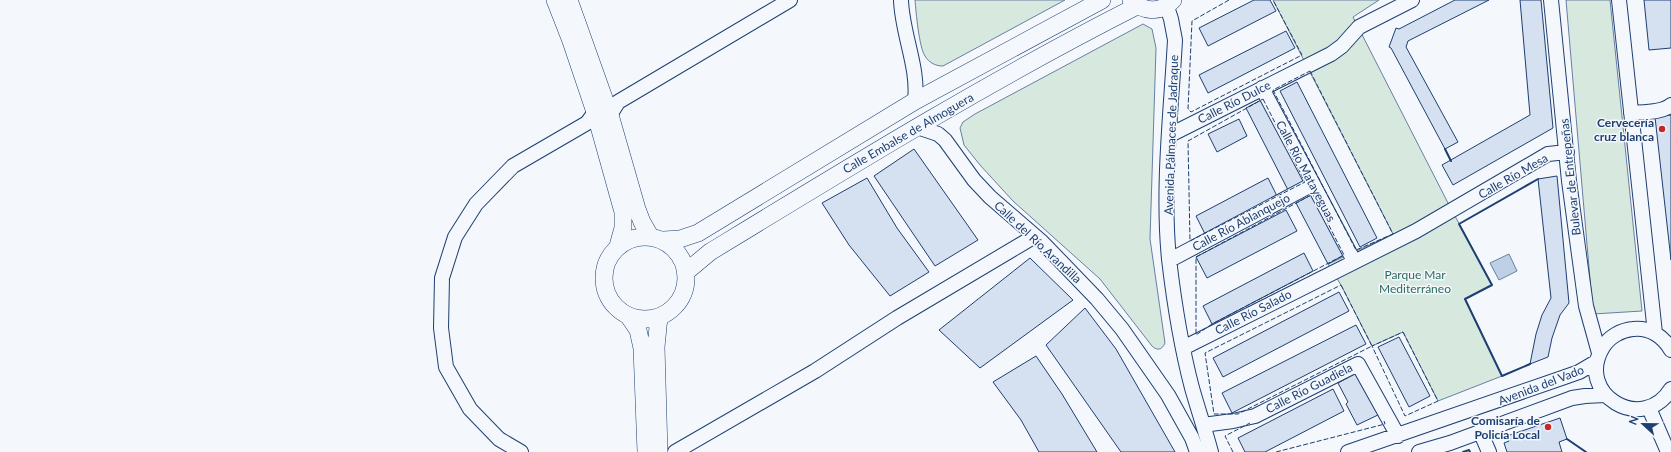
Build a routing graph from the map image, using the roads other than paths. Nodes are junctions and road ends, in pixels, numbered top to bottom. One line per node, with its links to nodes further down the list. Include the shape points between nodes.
1 (554, 0): 14 (main road)
2 (569, 0): 14 (main road)
3 (790, 0): 14 (street)
4 (901, 0): 12 (street, via 904,33 914,70)
5 (1102, 0): 12 (main road, Calle Embalse de Almoguera)
6 (1412, 0): 11 (street, Calle Río Dulce, via 1359,27 1342,46 1330,54)
7 (1551, 0): 18 (street, Bulevar de Entrepeñas)
8 (1619, 0): 15 (street)
9 (1134, 3): 10 (main road, via 1148,10 1157,10); 16 (main road, Calle Embalse de Almoguera)
10 (1170, 3): 17 (street, Avenida Pálmaces de Jadraque, via 1175,40)
11 (1262, 88): 17 (street, Calle Río Dulce); 19 (street, Calle Río Matayeguas)
12 (915, 101): 21 (main road, Calle Embalse de Almoguera, via 698,233 680,239)
13 (1671, 105): 15 (street, via 1651,112)
14 (603, 113): 21 (main road, via 642,222); 22 (main road, via 623,212 623,228); 38 (street, via 513,166 476,204 455,238 442,278 441,328 446,367 470,409 499,439)
15 (1631, 113): 28 (street)
16 (917, 127): 20 (street, Calle del Río Arandilla, via 938,134 945,140 984,191); 25 (main road, Calle Embalse de Almoguera, via 710,252)
17 (1170, 134): 24 (street, Avenida Pálmaces de Jadraque, via 1167,182)
18 (1567, 152): 23 (street, Calle Río Mesa, via 1548,154 1416,231); 31 (street, Bulevar de Entrepeñas, via 1586,306)
19 (1313, 184): 23 (street, Calle Río Matayeguas); 24 (street, Calle Río Ablanquejo)
20 (1035, 236): 41 (street, via 897,318 815,371); 42 (street, Calle del Río Arandilla, via 1080,280 1122,329 1168,395)
21 (657, 238): 22 (main road, via 633,238); 25 (main road, via 674,248 682,259)
22 (618, 246): 26 (main road, via 610,254 604,269 604,285 610,300 621,312)
23 (1352, 257): 30 (street, Calle Río Salado, via 1323,277)
24 (1170, 260): 30 (street, Avenida Pálmaces de Jadraque)
25 (686, 272): 27 (main road, via 683,294 677,304)
26 (629, 316): 27 (main road, via 639,319); 39 (main road, via 638,330 642,348)
27 (659, 317): 40 (main road, via 656,347)
28 (1655, 333): 29 (street); 31 (street, Avenida del Vado, via 1635,328 1620,332 1605,343)
29 (1670, 345)
30 (1183, 348): 35 (street, Avenida Pálmaces de Jadraque)
31 (1598, 358): 33 (street, Bulevar de Entrepeñas, via 1597,381); 37 (street, Avenida del Vado, via 1579,372)
32 (1671, 389): 34 (street, via 1659,402)
33 (1605, 395): 34 (street, via 1627,408); 36 (street, Avenida del Vado, via 1572,398)
34 (1648, 408): 47 (street)
35 (1203, 425): 37 (street, Calle Río Guadiela, via 1255,416 1358,364); 43 (street, Avenida Pálmaces de Jadraque)
36 (1480, 431): 45 (street, Avenida del Vado); 46 (street)
37 (1398, 436): 44 (street, Avenida del Vado)
38 (521, 452)
39 (646, 452)
40 (659, 452)
41 (675, 452)
42 (1197, 452)
43 (1211, 452)
44 (1348, 452)
45 (1419, 452)
46 (1489, 452)
47 (1668, 452)

